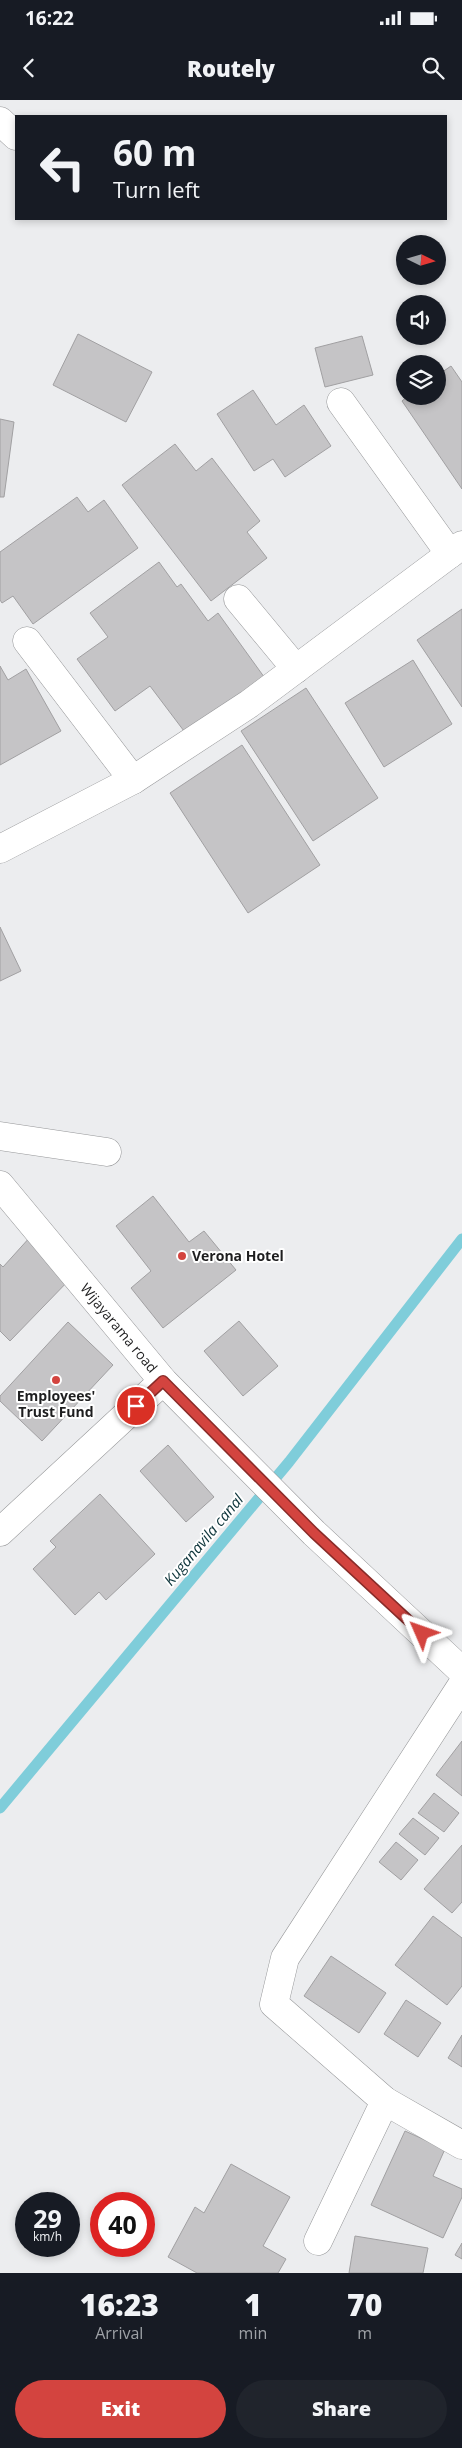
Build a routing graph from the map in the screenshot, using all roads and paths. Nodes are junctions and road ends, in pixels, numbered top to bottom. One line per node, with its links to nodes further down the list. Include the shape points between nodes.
1 (0, 121): 2 (street)
2 (15, 135)
3 (341, 402): 4 (street)
4 (456, 549): 7 (street)
5 (238, 599): 7 (street)
6 (27, 641): 8 (street)
7 (296, 669): 8 (street)
8 (133, 780): 9 (street)
9 (0, 849)
10 (0, 1136): 11 (street)
11 (107, 1152)
12 (0, 1185): 13 (street, Wijayarama road)
13 (163, 1381): 14 (street); 15 (street, Wijayarama road, via 314,1533)
14 (0, 1532)
15 (462, 1671)
16 (462, 1685): 17 (street, via 285,1958 274,2004)
17 (385, 2101): 18 (street); 19 (street)
18 (462, 2145)
19 (318, 2241)

